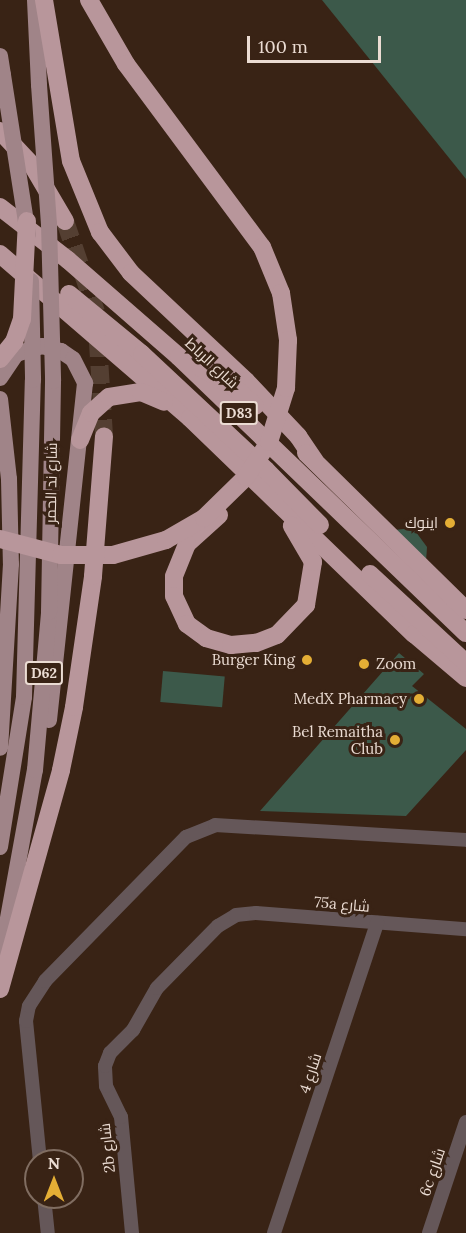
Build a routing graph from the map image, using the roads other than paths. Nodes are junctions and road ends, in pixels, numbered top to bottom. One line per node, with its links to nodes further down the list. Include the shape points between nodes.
1 (34, 0): 29 (main road, شارع ند الحمر / D62, bridge, via 49,224 53,381 49,612)
2 (44, 0): 19 (highway, via 71,161 100,232 130,273 246,381 298,436)
3 (89, 0): 21 (highway, bridge, via 126,64 262,247 281,293 288,340 286,387 274,429 255,466)
4 (0, 56): 5 (main road, شارع ند الحمر / D62)
5 (1, 71): 8 (main road, شارع ند الحمر / D62, bridge)
6 (0, 131): 9 (highway, via 32,165)
7 (0, 207): 12 (highway, شارع الرباط / D83, via 68,260)
8 (27, 221): 13 (highway, bridge, via 22,319 14,342); 24 (main road, شارع ند الحمر / D62, bridge, via 33,380)
9 (65, 221)
10 (0, 238): 26 (highway, D83, via 142,354)
11 (0, 254): 16 (highway)
12 (179, 357): 19 (highway, via 235,388); 25 (highway, شارع الرباط / D83)
13 (0, 359)
14 (0, 378): 18 (main road, via 11,358 28,348 48,346 67,354 81,370 85,383)
15 (0, 399): 28 (main road, via 8,470 11,564)
16 (190, 418): 18 (highway, via 149,393 125,392 96,406); 20 (highway)
17 (104, 436): 36 (highway, via 93,576 74,707 61,770)
18 (80, 440): 29 (main road, via 56,679 44,748)
19 (315, 461): 23 (highway)
20 (252, 476): 21 (highway, via 261,493 305,544 313,562 306,605 277,635 256,643 231,645 206,638 187,624 174,596 178,562 187,544 220,514); 27 (highway, via 414,634)
21 (228, 497): 22 (highway, bridge, via 179,534 113,555 53,554)
22 (0, 539)
23 (466, 610)
24 (28, 614): 28 (main road); 31 (main road, شارع ند الحمر / D62, via 21,724)
25 (466, 633)
26 (466, 663)
27 (466, 678)
28 (0, 748)
29 (35, 770): 35 (main road, شارع ند الحمر / D62)
30 (466, 840): 38 (street, via 215,825 186,837 45,981 29,1006 26,1021)
31 (0, 847)
32 (377, 923): 33 (street, 75a شارع, via 249,913 229,918); 34 (street, 75a شارع); 42 (street, شارع 4)
33 (218, 926): 41 (street, 2b شارع, via 157,988 133,1030 110,1053 105,1066 106,1086 121,1117)
34 (466, 929)
35 (0, 962)
36 (0, 989)
37 (466, 1122): 43 (street, 6c شارع)
38 (39, 1149)
39 (45, 1209): 40 (street)
40 (48, 1233)
41 (132, 1233)
42 (274, 1233)
43 (429, 1233)

